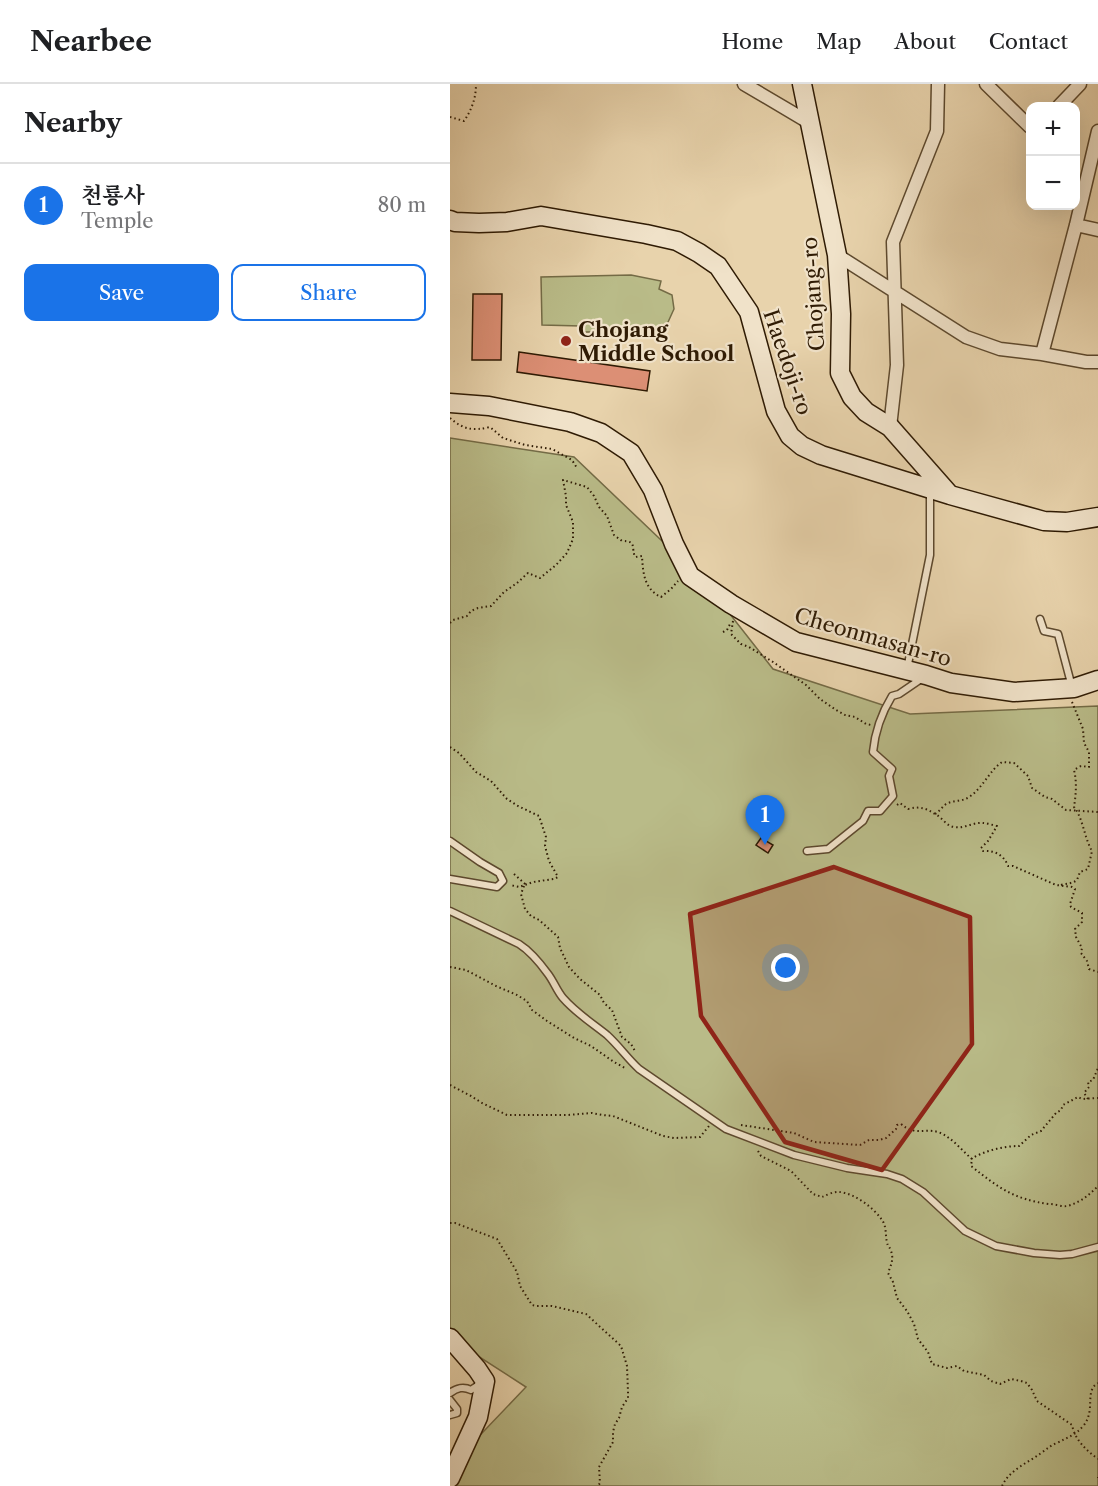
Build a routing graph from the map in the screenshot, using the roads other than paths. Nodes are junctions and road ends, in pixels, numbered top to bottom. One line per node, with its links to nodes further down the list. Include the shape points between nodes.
1 (744, 84): 7 (street)
2 (802, 84): 7 (street, Chojang-ro)
3 (938, 84): 14 (street, via 937,130 893,242)
4 (986, 84): 8 (street)
5 (1080, 84): 6 (street)
6 (1063, 102)
7 (810, 123): 13 (street, Chojang-ro)
8 (1026, 123)
9 (1098, 131): 11 (street)
10 (450, 220): 19 (street, Haedoji-ro, via 507,222 541,216 646,234 699,253 718,266 749,312 776,411 790,436 821,455)
11 (1076, 225): 12 (street); 15 (street)
12 (1098, 230)
13 (837, 255): 14 (street); 18 (street, Chojang-ro, via 840,373 852,397 866,412)
14 (895, 293): 15 (street, via 966,337 1000,349); 18 (street, via 897,365)
15 (1042, 354): 16 (street)
16 (1098, 362)
17 (450, 403): 23 (street, Cheonmasan-ro, via 489,406 570,422 601,433 631,453 653,490 690,576 796,642)
18 (890, 427): 20 (street, Chojang-ro)
19 (930, 489): 20 (street, Haedoji-ro); 23 (lane, via 930,555)
20 (950, 495): 21 (street, Haedoji-ro, via 1044,521)
21 (1098, 517)
22 (1040, 619): 26 (lane, via 1044,631 1058,634)
23 (907, 670): 24 (street, Cheonmasan-ro)
24 (926, 675): 26 (street, Cheonmasan-ro, via 951,683 1014,692); 28 (lane, via 892,696 874,736 873,752 892,769 889,776 894,796 880,811 868,811 862,821 828,849)
25 (1098, 680): 26 (street, Cheonmasan-ro)
26 (1069, 688)
27 (450, 841): 29 (lane, via 499,873 503,881 497,887)
28 (807, 851)
29 (450, 879)
30 (450, 911): 31 (lane, via 527,949 562,997 624,1051 639,1070 726,1129 803,1158 902,1179 923,1192 965,1231 996,1246 1060,1255)
31 (1098, 1246)
32 (450, 1338): 33 (street)
33 (485, 1381): 34 (lane, via 471,1390 458,1388); 37 (street, via 478,1417)
34 (450, 1392)
35 (450, 1400): 36 (lane, via 457,1413)
36 (450, 1415)
37 (450, 1478)

